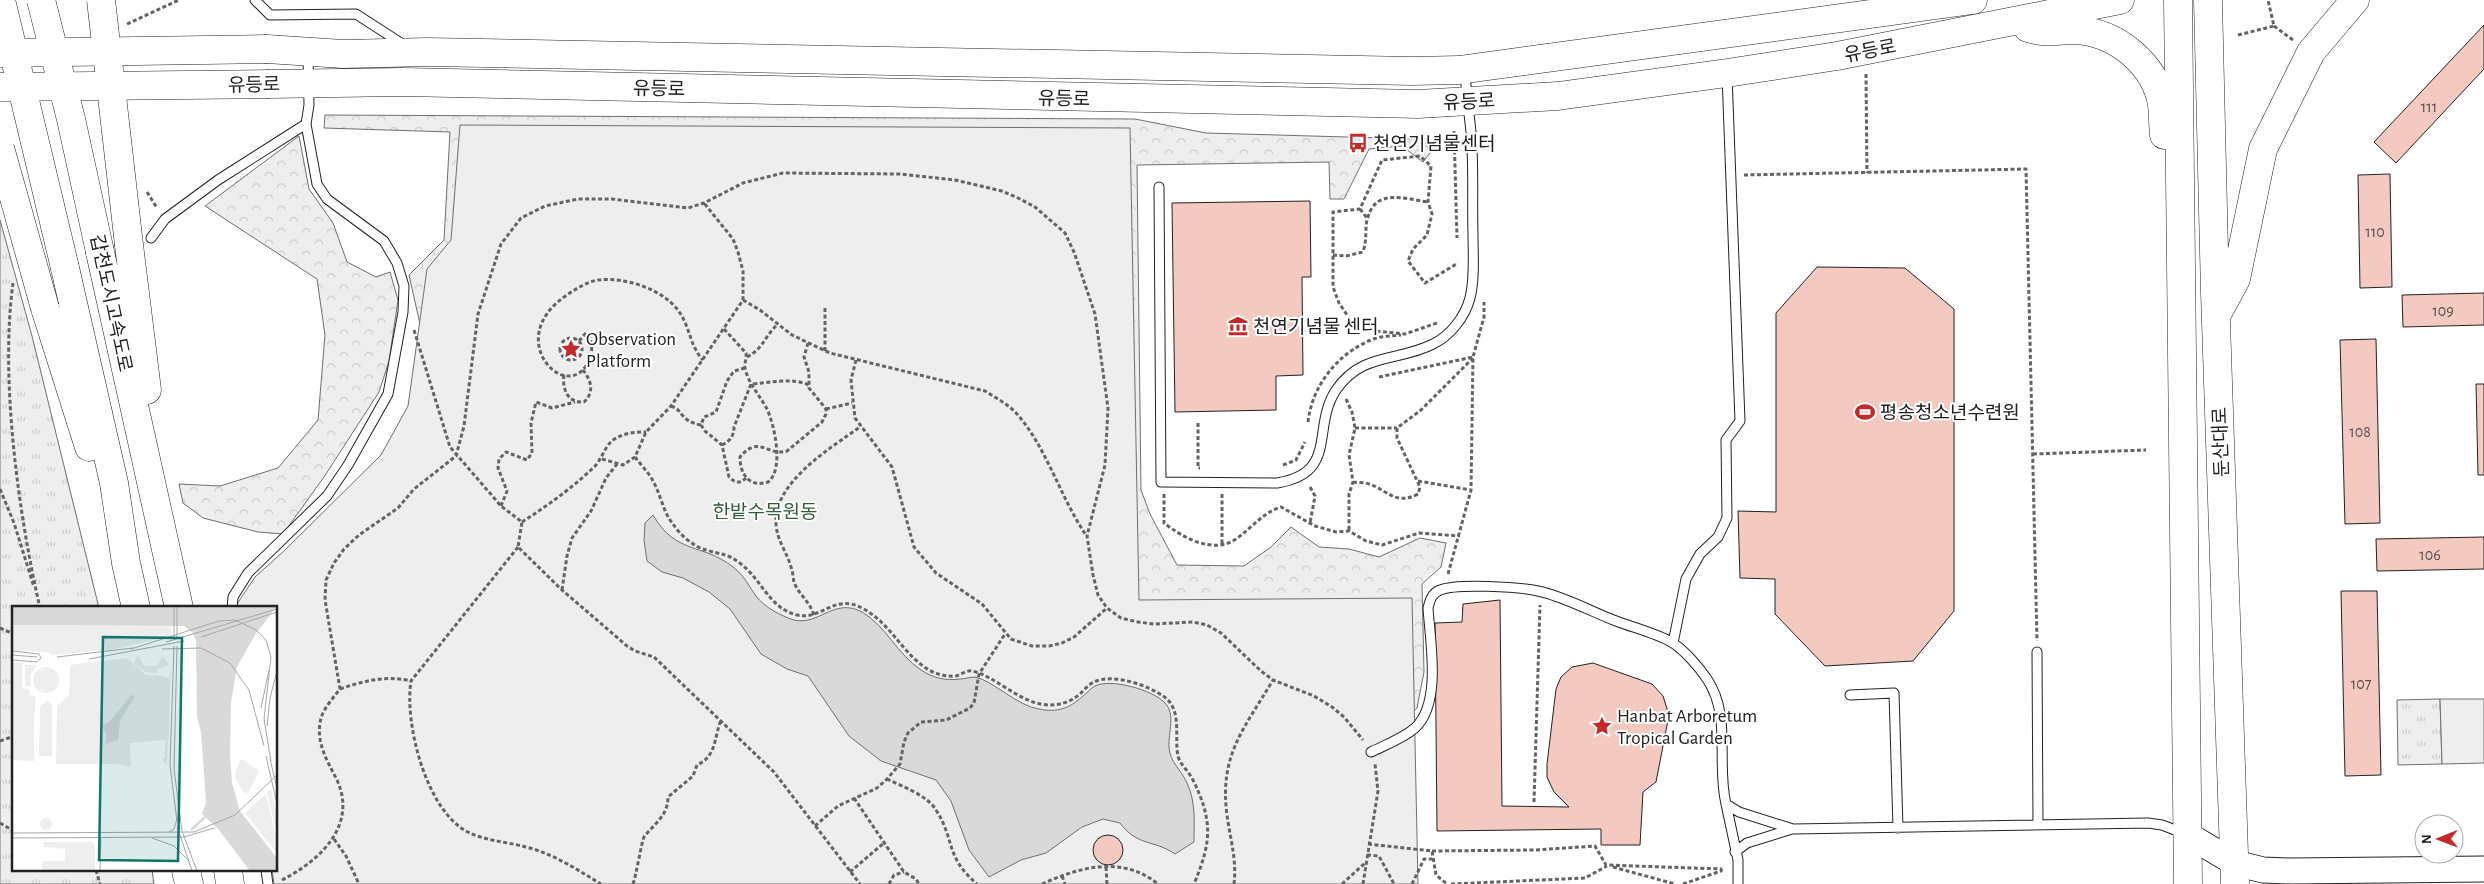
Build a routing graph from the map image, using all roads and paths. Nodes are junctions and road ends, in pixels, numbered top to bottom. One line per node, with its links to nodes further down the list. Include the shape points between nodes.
1 (1, 0): 104 (main road, 갑천도시고속도로, bridge, via 114,483)
2 (40, 0): 103 (main road, 갑천도시고속도로, bridge, via 71,119)
3 (101, 0): 37 (main road, bridge)
4 (179, 0): 13 (path)
5 (256, 0): 18 (lane, via 270,16 356,14 405,45)
6 (1973, 0): 20 (main road, 유등로)
7 (2120, 0): 12 (main road, 유등로)
8 (2178, 0): 32 (main road, 둔산대로)
9 (2208, 0): 47 (main road, 둔산대로)
10 (2268, 0): 14 (path)
11 (2355, 0): 47 (main road, via 2311,52 2263,149 2236,279)
12 (2010, 23): 21 (main road, 유등로); 32 (main road, via 2043,33 2076,30 2098,33 2129,50 2148,69 2162,102 2165,157)
13 (126, 25)
14 (2274, 26): 15 (path); 16 (path)
15 (2238, 35)
16 (2299, 44)
17 (308, 51): 18 (main road, 유등로, via 343,54); 19 (main road, 유등로, bridge); 23 (lane)
18 (428, 52): 20 (main road, 유등로, via 1412,71)
19 (0, 53)
20 (1465, 69): 25 (lane)
21 (1727, 73): 25 (main road, 유등로, via 1558,96); 30 (lane)
22 (1866, 74): 29 (path)
23 (317, 84): 24 (main road, 유등로, bridge); 25 (main road, 유등로, via 423,83 1369,104); 26 (lane)
24 (0, 87)
25 (1467, 101): 31 (lane, via 1471,130 1473,275 1470,299 1463,315 1451,332 1434,344 1368,362 1347,378 1330,402 1321,451 1314,465 1290,481 1161,482)
26 (306, 124): 37 (lane, via 218,180); 46 (lane, via 316,184 327,199 384,241 397,263 404,286)
27 (1454, 131): 38 (path)
28 (0, 148): 104 (main road, bridge, via 45,308)
29 (1867, 173): 30 (path); 80 (path, via 2026,169)
30 (1731, 176): 117 (lane, via 1740,421 1726,440 1726,518 1718,537 1700,554 1686,579)
31 (1158, 187)
32 (2180, 195): 138 (main road, 둔산대로)
33 (1428, 202): 35 (path, via 1431,166 1420,156 1382,160); 36 (path, via 1386,197 1373,205); 41 (path, via 1432,214 1427,234 1413,248 1408,261 1425,283)
34 (704, 203): 44 (path, via 733,240 738,252 743,271); 81 (path, via 688,208 612,199 578,199 545,206 521,218 500,244 478,314 464,426); 99 (path, via 743,183 783,174 900,174 955,180 1002,191 1035,207 1065,233 1095,314 1107,399 1104,465)
35 (1360, 210): 36 (path); 40 (path, via 1333,212)
36 (1367, 218): 40 (path, via 1368,238 1363,252)
37 (140, 242): 103 (main road)
38 (1457, 244)
39 (1457, 253): 41 (path)
40 (1333, 255): 51 (path, via 1333,287 1351,321 1376,331)
41 (1458, 262): 42 (path)
42 (1458, 272)
43 (1484, 298): 56 (path, via 1484,317)
44 (743, 300): 49 (path); 50 (path)
45 (825, 307): 54 (path)
46 (403, 312): 81 (path, via 415,331 450,447); 111 (lane, via 388,394 348,465 327,496 248,573 233,597)
47 (2216, 315): 152 (main road, 둔산대로)
48 (1442, 317): 51 (path, via 1437,323)
49 (777, 325): 53 (path); 55 (path, via 760,349)
50 (724, 329): 55 (path, via 743,347); 57 (path)
51 (1405, 334): 71 (path, via 1372,339 1337,362 1313,398)
52 (579, 341): 52 (path, via 569,338 563,342 560,352 564,358 575,360 581,355 583,347); 60 (path, via 586,333 592,348)
53 (808, 343): 54 (path); 63 (path, via 804,357)
54 (825, 351): 58 (path)
55 (747, 357): 59 (path)
56 (1473, 357): 74 (path, via 1421,410); 92 (path)
57 (704, 360): 61 (path, via 695,351 682,315 666,298 634,285 598,280 565,296 542,324 540,355 552,369); 67 (path)
58 (856, 360): 66 (path, via 851,380); 99 (path, via 985,391 1001,401 1016,413 1030,432)
59 (745, 368): 62 (path); 70 (path, via 734,371 716,412 704,417)
60 (582, 369): 61 (path); 65 (path, via 589,378 591,392 584,402)
61 (564, 375): 65 (path, via 564,389)
62 (751, 384): 63 (path, via 800,381); 77 (path, via 734,433); 79 (path, via 771,418)
63 (809, 385): 68 (path, via 811,394)
64 (1346, 398): 73 (path)
65 (575, 402): 95 (path, via 552,408 536,402 531,423 532,453 527,460 506,452 499,459 498,468 507,491)
66 (852, 403): 68 (path); 72 (path)
67 (671, 406): 70 (path, via 688,422); 75 (path)
68 (826, 408): 79 (path, via 822,422 793,447)
69 (1198, 423): 85 (path, via 1198,468)
70 (701, 425): 77 (path)
71 (1308, 425)
72 (860, 427): 113 (path, via 802,471 784,490 777,507 776,526 781,546 791,566 795,585 810,602); 116 (path, via 892,467 914,547 936,573 982,604)
73 (1354, 428): 74 (path); 89 (path, via 1349,455)
74 (1397, 428): 88 (path, via 1397,438)
75 (646, 432): 82 (path); 83 (path, via 619,436 610,442)
76 (1307, 440): 86 (path, via 1296,460)
77 (722, 444): 87 (path, via 729,478 742,482)
78 (2146, 450): 80 (path)
79 (776, 452): 87 (path, via 777,466 773,478 761,484); 87 (path, via 759,446 745,452 740,457 740,464)
80 (2033, 454): 118 (path)
81 (456, 456): 95 (path); 122 (path, via 414,489 398,508 344,549 326,580 325,600)
82 (636, 457): 84 (path, via 624,465); 113 (path, via 653,481 672,524 681,534 700,548 725,553 740,562 778,606 798,615)
83 (602, 459): 84 (path); 96 (path)
84 (617, 464): 106 (path, via 572,538)
85 (1207, 468)
86 (1275, 468)
87 (746, 478)
88 (1418, 481): 89 (path, via 1418,494 1408,499 1390,496 1369,484); 92 (path)
89 (1352, 482): 98 (path, via 1349,494)
90 (1310, 487): 97 (path, via 1315,496)
91 (0, 489): 108 (path)
92 (1471, 490): 100 (path)
93 (1164, 493): 101 (path, via 1164,522 1180,536 1205,544)
94 (1222, 494): 101 (path)
95 (500, 506): 96 (path)
96 (522, 522): 102 (path)
97 (1310, 523): 98 (path, via 1336,532); 101 (path, via 1281,507 1269,510 1234,540)
98 (1350, 531): 100 (path, via 1366,542 1382,545 1419,533)
99 (1087, 536): 112 (path, via 1094,582)
100 (1460, 536): 105 (path)
101 (1222, 544)
102 (518, 547): 106 (path); 121 (path)
103 (167, 553): 110 (main road, 갑천도시고속도로)
104 (126, 563): 109 (main road, 갑천도시고속도로)
105 (1444, 589): 107 (lane); 127 (lane, via 1432,596 1428,608 1432,692 1428,707 1415,728)
106 (562, 590): 124 (path, via 627,646 654,657)
107 (1540, 591): 117 (lane); 130 (path)
108 (39, 606)
109 (136, 606)
110 (179, 606)
111 (232, 606)
112 (1107, 608): 116 (path, via 1074,637 1056,645 1032,646); 120 (path, via 1121,618 1138,622 1207,625 1221,633)
113 (814, 615): 119 (path, via 834,604 855,604 882,620 926,668 946,676 966,671)
114 (0, 628): 115 (path)
115 (12, 633)
116 (1005, 634): 119 (path)
117 (1673, 643): 131 (lane, via 1707,678 1718,699 1722,787)
118 (2037, 652): 133 (lane)
119 (979, 674): 128 (path, via 974,703 970,708 955,717 920,722 904,742 900,764); 168 (path, via 1030,700 1052,706 1070,701 1092,682 1112,679 1142,686 1166,698 1176,715 1178,758 1191,776 1209,826 1204,860)
120 (1273, 680): 127 (path, via 1314,696 1332,707 1353,727); 169 (path, via 1237,740 1225,778)
121 (411, 681): 122 (path, via 386,678); 157 (path, via 408,696 414,745 436,795 452,820 470,833 557,857)
122 (340, 689): 139 (path, via 322,716 320,727 323,753 341,792 341,821)
123 (1850, 695): 135 (lane, via 1894,693)
124 (721, 720): 134 (path, via 774,772); 158 (path, via 711,754 697,765 693,776 668,797 659,821 644,837)
125 (12, 737): 126 (path)
126 (0, 741)
127 (1371, 752): 141 (path, via 1378,791)
128 (888, 779): 129 (path); 163 (path, via 929,802 936,810 958,865)
129 (854, 798): 134 (path, via 838,806); 140 (path)
130 (1534, 802)
131 (1726, 804): 136 (lane, via 1739,812); 143 (lane)
132 (0, 823): 137 (path)
133 (2038, 825): 135 (lane); 138 (lane, via 2153,823)
134 (815, 826): 150 (path)
135 (1898, 828): 136 (lane)
136 (1794, 829): 143 (lane, via 1747,843)
137 (12, 831)
138 (2188, 835): 152 (main road); 178 (main road, 둔산대로)
139 (334, 839): 155 (path, via 308,863); 156 (path, via 346,856)
140 (885, 842): 150 (path); 151 (path)
141 (1368, 844): 142 (path); 144 (path)
142 (1432, 851): 145 (path); 147 (path, via 1595,846)
143 (1735, 852): 177 (lane)
144 (1367, 855): 146 (path); 172 (path, via 1379,856)
145 (1432, 859): 173 (path, via 1424,859); 174 (path, via 1436,874)
146 (1366, 863): 170 (path); 171 (path)
147 (1606, 866): 174 (path, via 1585,878); 175 (path); 176 (path, via 1722,869)
148 (1106, 867): 153 (path, via 1084,868); 166 (path); 167 (path, via 1139,871)
149 (2484, 869): 152 (main road, via 2263,870)
150 (850, 872): 159 (path)
151 (904, 872): 154 (path); 160 (path, via 894,875)
152 (2235, 873)
153 (1062, 876): 164 (path); 165 (path)
154 (916, 879): 161 (path); 162 (path)
155 (275, 884)
156 (358, 884)
157 (601, 884)
158 (634, 884)
159 (860, 884)
160 (889, 884)
161 (914, 884)
162 (919, 884)
163 (977, 884)
164 (1042, 884)
165 (1065, 884)
166 (1106, 884)
167 (1158, 884)
168 (1194, 884)
169 (1234, 884)
170 (1342, 884)
171 (1363, 884)
172 (1394, 884)
173 (1412, 884)
174 (1449, 884)
175 (1675, 884)
176 (1682, 884)
177 (1738, 884)
178 (2188, 884)

